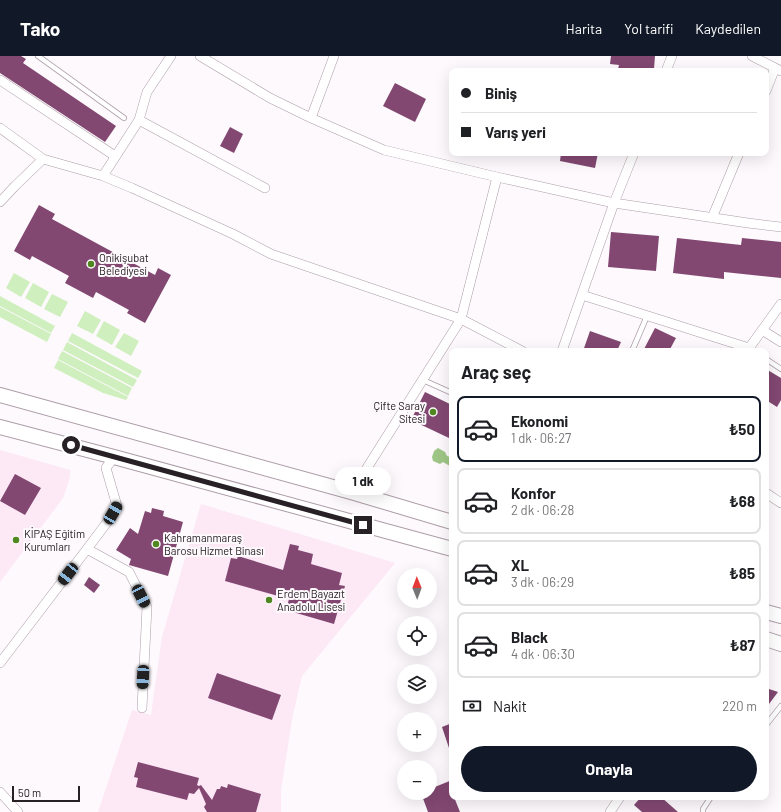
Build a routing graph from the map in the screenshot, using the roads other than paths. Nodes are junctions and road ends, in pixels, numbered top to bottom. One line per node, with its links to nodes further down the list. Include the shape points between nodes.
1 (38, 56): 11 (lane)
2 (171, 56): 13 (street, via 147,92)
3 (200, 56): 12 (street, via 270,98)
4 (334, 56): 12 (street)
5 (672, 56): 7 (street)
6 (752, 56): 8 (street)
7 (667, 68)
8 (778, 70): 10 (street)
9 (0, 80): 15 (street)
10 (769, 85)
11 (124, 118)
12 (311, 118): 20 (street, via 384,150)
13 (139, 120): 15 (street); 21 (street)
14 (0, 128): 18 (street)
15 (115, 156): 19 (street)
16 (633, 156): 23 (street)
17 (738, 156): 24 (street)
18 (43, 159): 19 (street); 22 (street)
19 (103, 176): 29 (street, via 233,234 271,254)
20 (497, 177): 23 (street); 29 (street)
21 (265, 188)
22 (0, 202)
23 (614, 203): 24 (street); 26 (street)
24 (712, 218): 25 (street)
25 (781, 227)
26 (582, 295): 28 (street); 33 (street)
27 (781, 304): 30 (street)
28 (648, 316): 34 (lane); 35 (street)
29 (461, 319): 32 (street); 39 (street)
30 (762, 330): 31 (street); 36 (street)
31 (781, 342)
32 (516, 348)
33 (563, 348)
34 (633, 348)
35 (744, 348)
36 (751, 348)
37 (769, 361): 38 (lane)
38 (781, 369)
39 (423, 380): 40 (lane); 44 (street)
40 (449, 392)
41 (0, 395): 44 (main road)
42 (0, 427): 43 (main road)
43 (114, 457): 48 (main road); 49 (street, via 106,468 117,506)
44 (351, 492): 47 (main road)
45 (769, 495): 46 (street)
46 (781, 503)
47 (449, 521)
48 (449, 548)
49 (87, 549): 54 (street); 56 (street, via 129,572 147,607)
50 (769, 613): 51 (main road)
51 (781, 616)
52 (769, 640): 53 (main road)
53 (781, 644)
54 (0, 663)
55 (781, 706): 57 (lane)
56 (142, 708)
57 (769, 721)
58 (0, 792): 61 (street)
59 (618, 800): 62 (street)
60 (709, 800): 63 (lane)
61 (18, 812)
62 (610, 812)
63 (703, 812)

